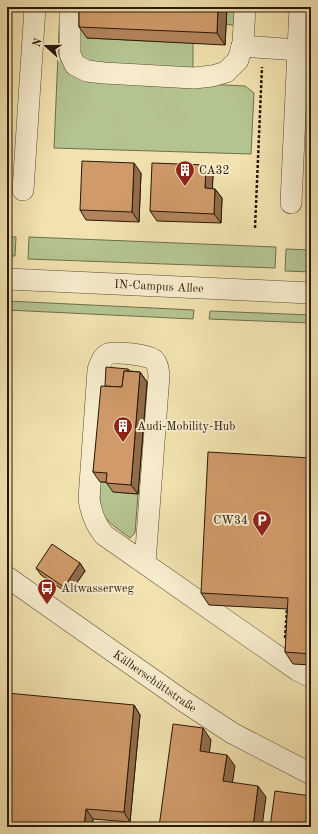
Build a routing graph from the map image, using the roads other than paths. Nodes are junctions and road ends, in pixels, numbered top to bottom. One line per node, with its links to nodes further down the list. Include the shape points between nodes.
1 (35, 7): 7 (street)
2 (70, 7): 5 (street, via 70,54 75,65 87,70 194,78 212,76 226,72)
3 (245, 7): 5 (street)
4 (300, 7): 6 (street)
5 (252, 47): 6 (street)
6 (298, 50): 8 (street)
7 (23, 190)
8 (291, 203)
9 (7, 279): 10 (street, IN-Campus Allee)
10 (311, 293)
11 (145, 563): 11 (street, via 158,369 153,359 147,356 107,354 98,370 89,499 91,514 104,535); 13 (street, via 297,670)
12 (7, 577): 14 (street, Kälberschüttstraße, via 232,733)
13 (311, 677)
14 (311, 774)

